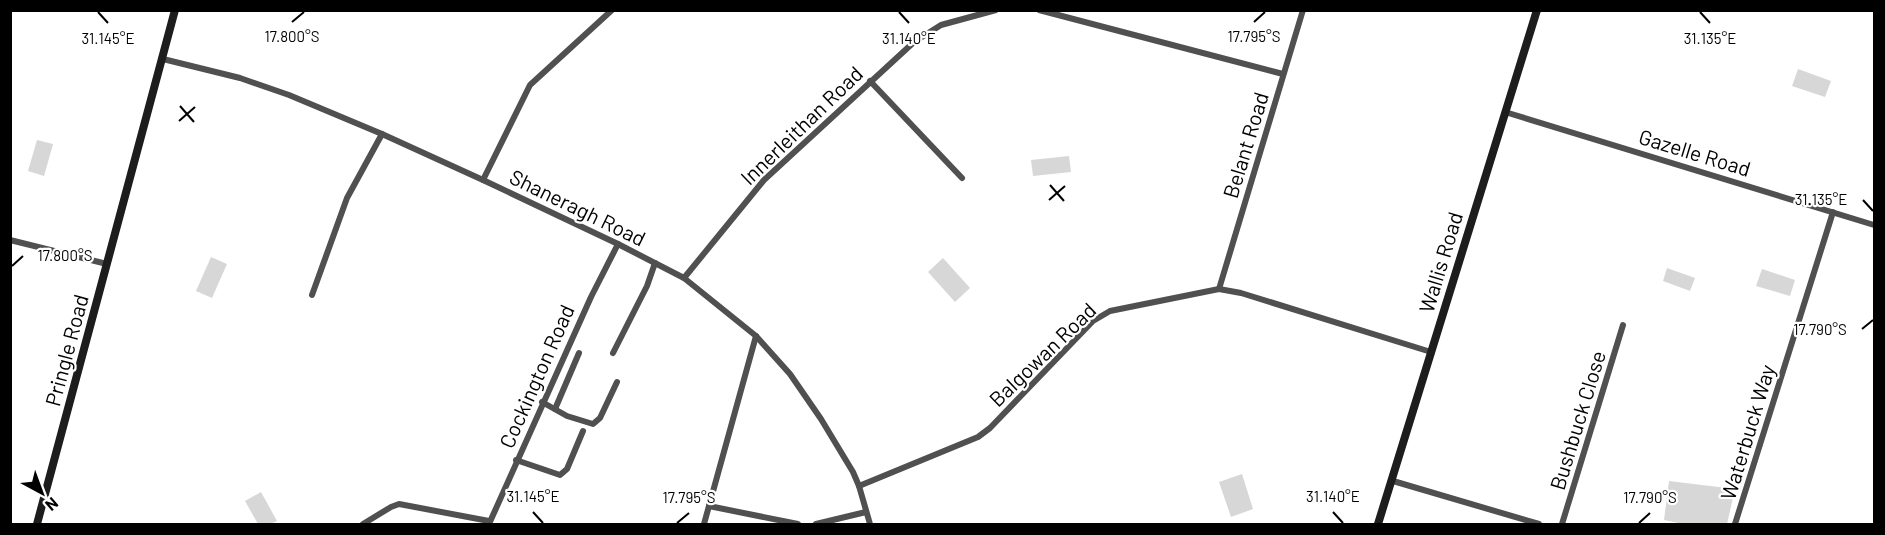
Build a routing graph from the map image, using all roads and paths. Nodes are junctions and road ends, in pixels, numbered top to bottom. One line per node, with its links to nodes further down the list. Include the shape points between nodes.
1 (176, 10): 7 (street, Pringle Road)
2 (612, 10): 13 (street, via 530,85)
3 (996, 10): 9 (street, Innerleithan Road, via 932,29)
4 (1039, 10): 8 (street)
5 (1303, 10): 8 (street, Belant Road)
6 (1537, 10): 10 (street, Wallis Road)
7 (163, 59): 11 (street, Shaneragh Road, via 240,78); 19 (street, Pringle Road)
8 (1283, 74): 21 (street, Belant Road)
9 (870, 81): 12 (street); 20 (street, Innerleithan Road, via 764,180)
10 (1505, 112): 14 (street, Gazelle Road); 25 (street, Wallis Road)
11 (382, 134): 13 (street, Shaneragh Road); 22 (street, via 347,198)
12 (962, 178)
13 (483, 180): 17 (street, Shaneragh Road)
14 (1833, 212): 15 (street, Gazelle Road); 47 (street, Waterbuck Way)
15 (1875, 225)
16 (10, 240): 19 (street)
17 (618, 244): 18 (street, Shaneragh Road); 29 (street, Cockington Road)
18 (655, 263): 20 (street, Shaneragh Road); 27 (street)
19 (107, 264): 38 (street, Pringle Road)
20 (684, 278): 24 (street, Shaneragh Road)
21 (1219, 289): 25 (street, Balgowan Road); 34 (street, Balgowan Road, via 1101,315 978,437)
22 (312, 295)
23 (1623, 325): 46 (street, Bushbuck Close)
24 (756, 336): 34 (street, Shaneragh Road, via 808,399); 35 (street)
25 (1431, 352): 33 (street, Wallis Road)
26 (579, 353): 30 (street)
27 (613, 353)
28 (617, 382): 30 (street, via 600,418 593,424)
29 (542, 402): 30 (street); 32 (street, Cockington Road)
30 (555, 409)
31 (583, 431): 32 (street, via 561,475)
32 (516, 460): 37 (street, Cockington Road)
33 (1393, 481): 44 (street, Wallis Road); 45 (street)
34 (859, 486): 36 (street, Shaneragh Road)
35 (709, 506): 40 (street); 41 (street)
36 (866, 512): 42 (street); 43 (street, Shaneragh Road)
37 (489, 523): 39 (street, via 399,504)
38 (37, 525)
39 (363, 525)
40 (704, 525)
41 (798, 525)
42 (816, 525)
43 (870, 525)
44 (1378, 525)
45 (1539, 525)
46 (1562, 525)
47 (1735, 525)

